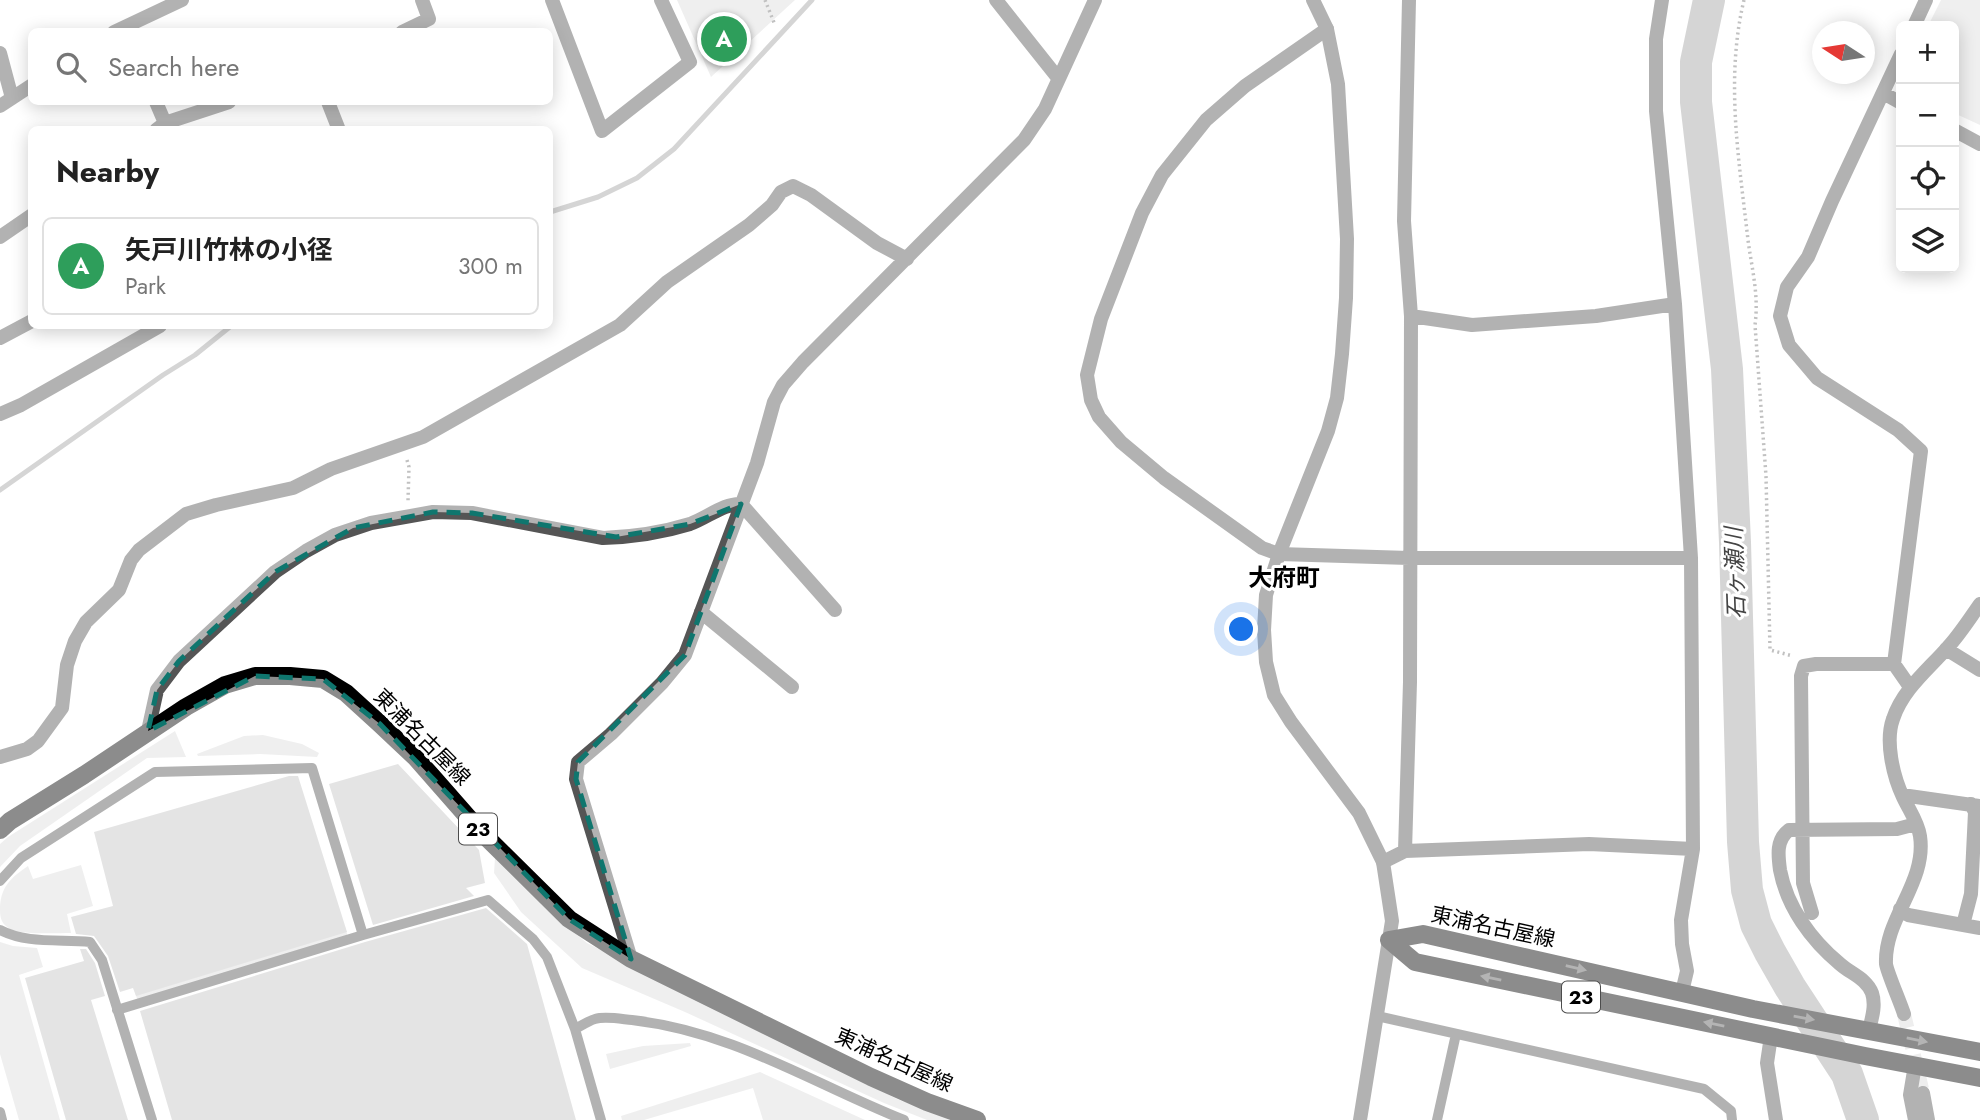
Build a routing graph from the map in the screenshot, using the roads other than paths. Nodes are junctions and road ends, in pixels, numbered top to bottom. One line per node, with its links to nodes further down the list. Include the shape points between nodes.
1 (182, 0): 12 (street)
2 (422, 0): 13 (street, via 429,19)
3 (552, 0): 4 (street, via 602,131 690,62)
4 (661, 0)
5 (996, 0): 17 (street)
6 (1095, 0): 17 (street)
7 (1313, 0): 14 (street)
8 (1409, 0): 34 (street, via 1404,221)
9 (1662, 0): 33 (street, via 1655,100)
10 (1926, 0): 11 (street)
11 (1916, 21)
12 (125, 28)
13 (410, 28)
14 (1327, 29): 40 (street, via 1338,84 1347,239 1342,354 1328,431); 40 (street, via 1245,86 1206,120 1162,175 1142,213 1101,319 1087,375 1099,417 1121,442 1262,548)
15 (0, 53): 21 (street)
16 (1896, 65): 19 (street)
17 (1058, 78): 32 (street, via 1045,109 1024,140)
18 (28, 88): 21 (street)
19 (1883, 93): 20 (street); 47 (street, via 1808,257 1787,287 1780,316 1789,345 1817,379 1898,430 1921,451)
20 (1896, 100)
21 (6, 102)
22 (157, 105): 25 (street)
23 (221, 105): 26 (street)
24 (329, 105): 27 (street)
25 (163, 126)
26 (166, 126)
27 (337, 126)
28 (1959, 133): 29 (street)
29 (1980, 144)
30 (28, 218): 31 (street)
31 (0, 237)
32 (907, 259): 39 (street, via 783,385); 52 (street, via 793,186 749,225 667,282 620,325 423,437 331,469 293,488 186,514 139,550 119,590 86,622 67,665 62,708 38,741)
33 (1675, 304): 34 (street, via 1596,316 1472,325); 42 (street)
34 (1411, 316): 41 (street)
35 (28, 323): 37 (street)
36 (155, 329): 38 (street)
37 (0, 338)
38 (0, 414)
39 (741, 504): 44 (street); 45 (street); 51 (street, via 690,524 603,538 472,513 433,512 335,535 275,572 179,661 157,690)
40 (1279, 554): 41 (street); 60 (street, via 1266,595 1264,630 1274,695 1359,813)
41 (1409, 558): 42 (street); 59 (street)
42 (1691, 558): 58 (street)
43 (1980, 604): 46 (street)
44 (835, 611)
45 (701, 612): 49 (street); 69 (street, via 678,664 578,762 576,779)
46 (1946, 649): 48 (street); 50 (street)
47 (1895, 664): 50 (street); 57 (street, via 1804,666)
48 (1980, 670)
49 (792, 687)
50 (1910, 687): 53 (street, via 1893,719 1889,743)
51 (148, 731): 56 (main road, 東浦名古屋線 / 23); 69 (main road, 東浦名古屋線 / 23, via 225,685 254,676 323,679 346,693 416,758 480,831 569,919)
52 (0, 757)
53 (1902, 795): 54 (street); 55 (street)
54 (1975, 805): 64 (street, via 1971,894)
55 (1916, 824): 57 (street, via 1897,829); 62 (street, via 1918,868)
56 (0, 830)
57 (1802, 830): 63 (street, via 1802,883); 75 (street, via 1786,832 1779,848 1782,882 1800,919 1821,947 1872,992 1874,1005)
58 (1693, 849): 59 (street, via 1589,844); 70 (street, via 1681,920 1687,971)
59 (1405, 851): 60 (street)
60 (1383, 862): 68 (street, via 1392,921)
61 (0, 881): 67 (lane, via 21,858 155,772 312,768)
62 (1899, 909): 64 (street, via 1908,915); 72 (street, via 1886,967)
63 (1812, 914)
64 (1963, 925): 65 (street)
65 (1980, 928)
66 (0, 930): 71 (lane, via 34,940 90,942 102,960)
67 (363, 935): 71 (lane); 74 (lane, via 488,900 547,957)
68 (1389, 940): 70 (main road, 東浦名古屋線 / 23, one-way to 70, via 1423,934); 73 (street); 77 (main road, 23, one-way to 68, via 1415,962)
69 (631, 959): 87 (main road, 東浦名古屋線 / 23, via 871,1077)
70 (1682, 992): 75 (main road, 東浦名古屋線 / 23, one-way to 75)
71 (117, 1010): 84 (lane)
72 (1904, 1014)
73 (1377, 1016): 76 (lane); 88 (street)
74 (575, 1029): 85 (lane); 86 (lane, via 596,1018 617,1019 714,1037)
75 (1862, 1029): 78 (main road, 東浦名古屋線 / 23, one-way to 78)
76 (1456, 1034): 89 (lane); 90 (lane, via 1704,1089 1731,1111)
77 (1776, 1037): 79 (main road, 23); 91 (street, via 1767,1063)
78 (1980, 1052)
79 (1915, 1066): 80 (main road, 23); 92 (street, via 1910,1095)
80 (1980, 1078)
81 (1923, 1093): 93 (street)
82 (0, 1112): 83 (lane)
83 (2, 1120)
84 (152, 1120)
85 (601, 1120)
86 (904, 1120)
87 (977, 1120)
88 (1360, 1120)
89 (1437, 1120)
90 (1732, 1120)
91 (1776, 1120)
92 (1915, 1120)
93 (1928, 1120)

